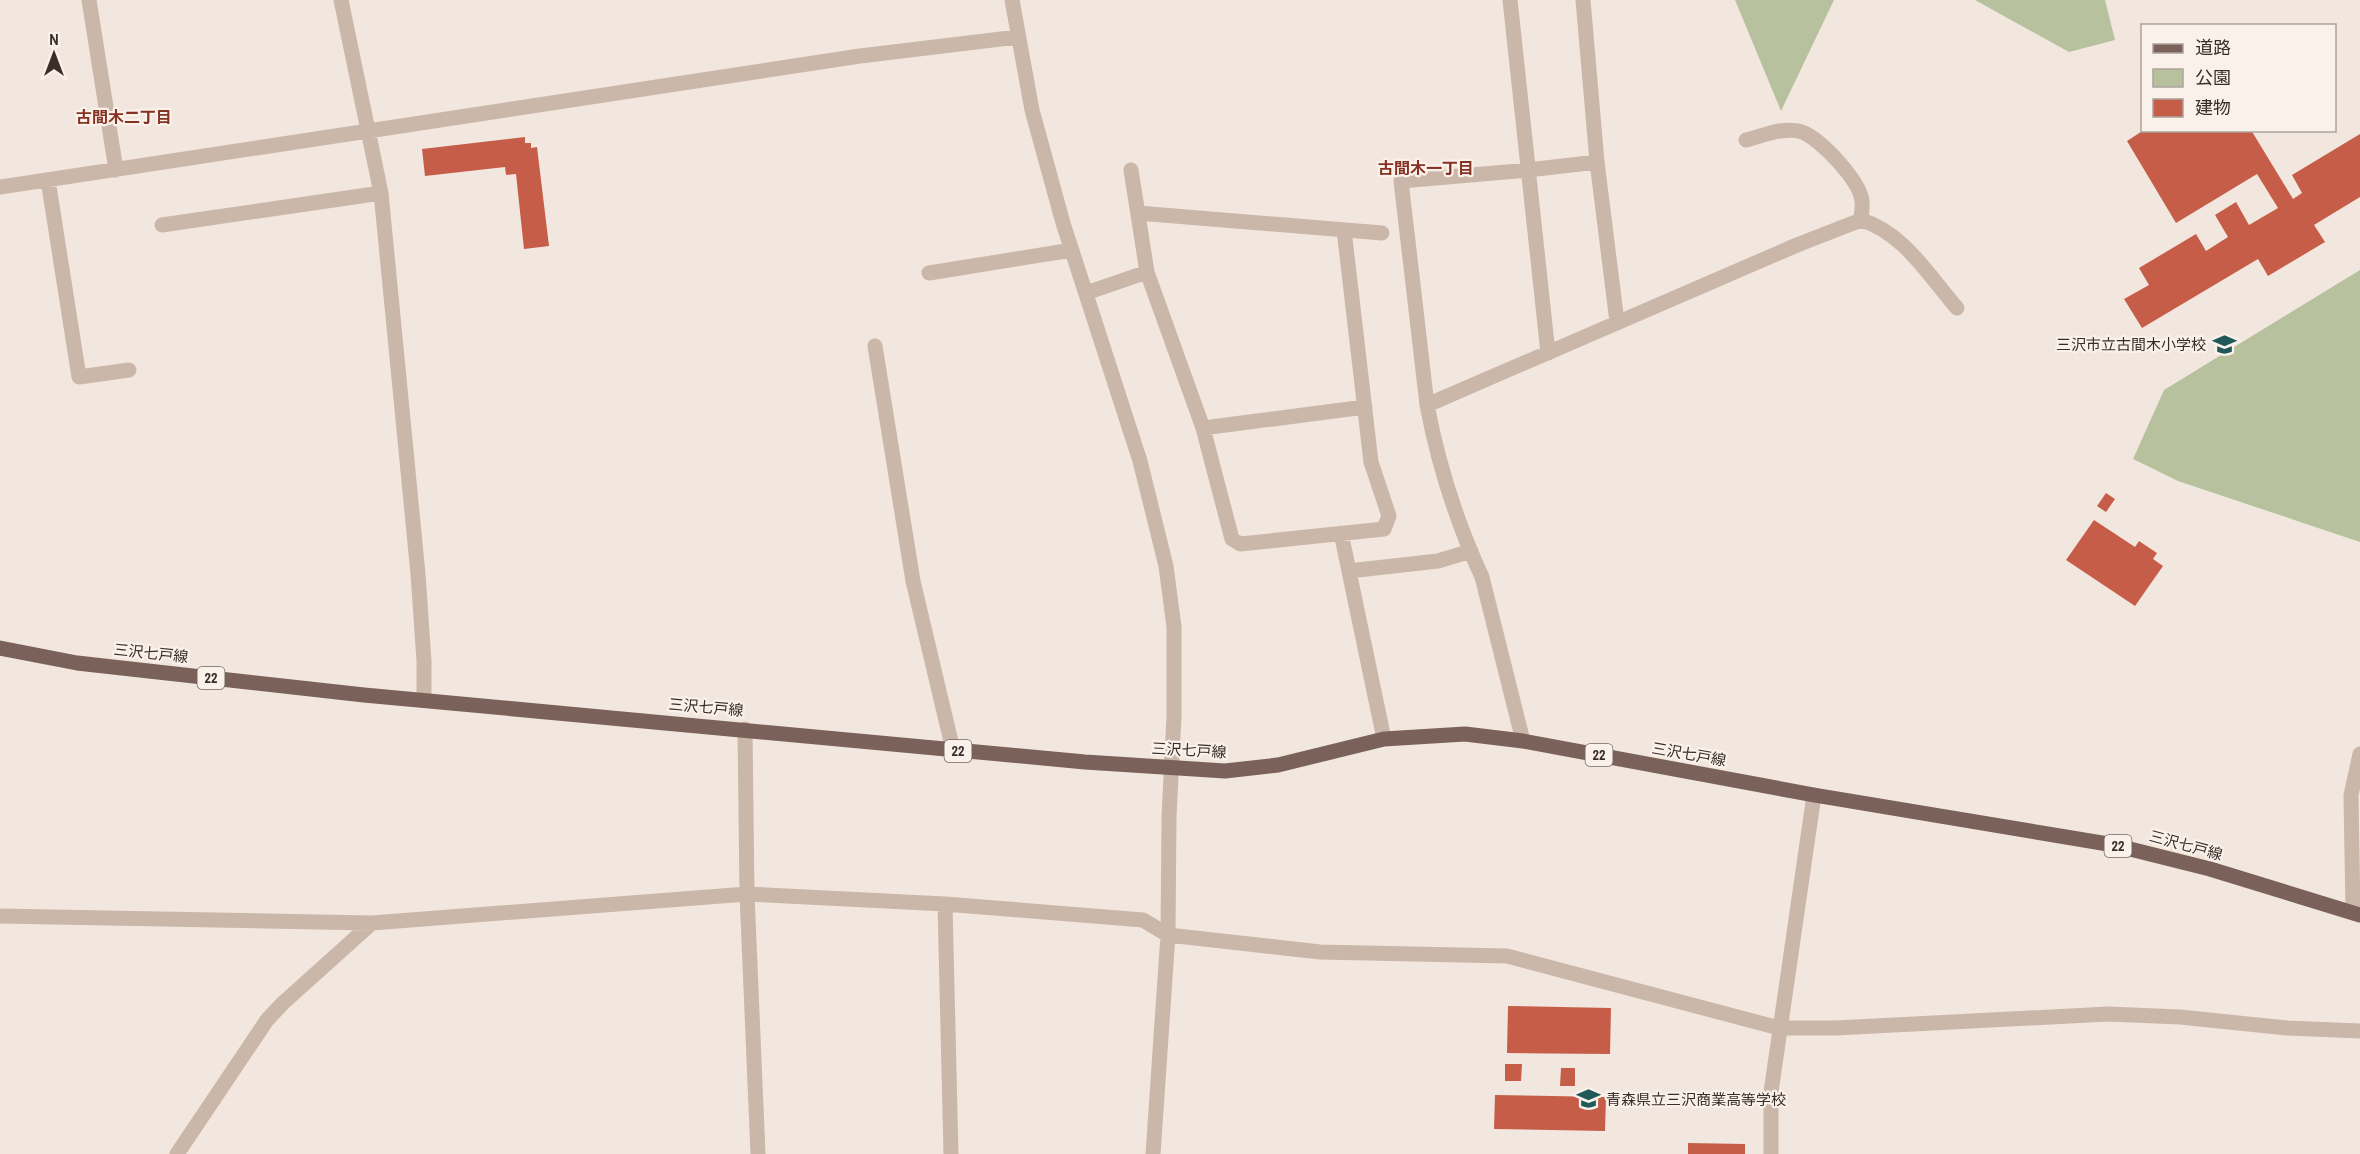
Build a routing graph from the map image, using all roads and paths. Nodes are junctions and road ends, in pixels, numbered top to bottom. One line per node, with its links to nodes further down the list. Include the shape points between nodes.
1 (89, 0): 10 (street)
2 (342, 0): 7 (street)
3 (1012, 0): 6 (street)
4 (1510, 0): 12 (street)
5 (1583, 0): 9 (street)
6 (1018, 37): 7 (street, via 860,56); 21 (street, via 1032,110)
7 (370, 131): 10 (street); 15 (street)
8 (1746, 140): 17 (street, via 1785,130 1802,132 1814,140 1850,173 1862,200)
9 (1597, 162): 12 (street); 26 (street)
10 (116, 170): 13 (street)
11 (1131, 170): 16 (street)
12 (1528, 170): 28 (street); 30 (street, via 1401,181)
13 (48, 180): 14 (street); 29 (street, via 79,377)
14 (0, 187)
15 (381, 193): 18 (street); 37 (street, via 418,574)
16 (1138, 213): 19 (street); 22 (street)
17 (1861, 220): 25 (street, via 1897,238); 26 (street)
18 (162, 225)
19 (1344, 230): 20 (street); 31 (street)
20 (1382, 233)
21 (1072, 250): 23 (street); 24 (street)
22 (1147, 272): 24 (street); 32 (street)
23 (928, 273)
24 (1086, 293): 43 (street, via 1140,461 1166,566 1174,627)
25 (1957, 308)
26 (1617, 322): 28 (street)
27 (875, 346): 41 (street, via 913,581)
28 (1548, 353): 30 (street)
29 (129, 370)
30 (1427, 405): 34 (street, via 1433,438)
31 (1365, 407): 32 (street); 33 (street, via 1371,462 1389,516 1384,529)
32 (1203, 428): 33 (street, via 1232,539 1240,544)
33 (1341, 533): 35 (street)
34 (1471, 551): 35 (street, via 1438,561); 40 (street, via 1482,577)
35 (1349, 571): 39 (street)
36 (0, 648): 37 (main road, 三沢七戸線 / 22, via 77,663)
37 (424, 699): 38 (main road, 三沢七戸線 / 22)
38 (745, 729): 41 (main road, 三沢七戸線 / 22); 45 (street)
39 (1384, 739): 40 (main road, 三沢七戸線 / 22, via 1465,734); 43 (main road, 三沢七戸線 / 22, via 1278,765 1225,771)
40 (1523, 741): 44 (main road, 三沢七戸線 / 22)
41 (953, 750): 43 (main road, 三沢七戸線 / 22)
42 (2360, 754): 47 (street, via 2351,795)
43 (1172, 767): 50 (street)
44 (1814, 795): 47 (main road, 三沢七戸線 / 22, via 2133,849); 51 (street)
45 (747, 894): 46 (street); 49 (street); 54 (street)
46 (945, 903): 50 (street, via 1143,920); 55 (street)
47 (2356, 913)
48 (0, 916): 49 (street)
49 (372, 923): 53 (street, via 267,1020)
50 (1168, 935): 51 (street, via 1320,952 1507,956); 56 (street)
51 (1779, 1028): 52 (street, via 2108,1014); 57 (street, via 1771,1092)
52 (2360, 1031)
53 (177, 1154)
54 (758, 1154)
55 (951, 1154)
56 (1153, 1154)
57 (1771, 1154)

